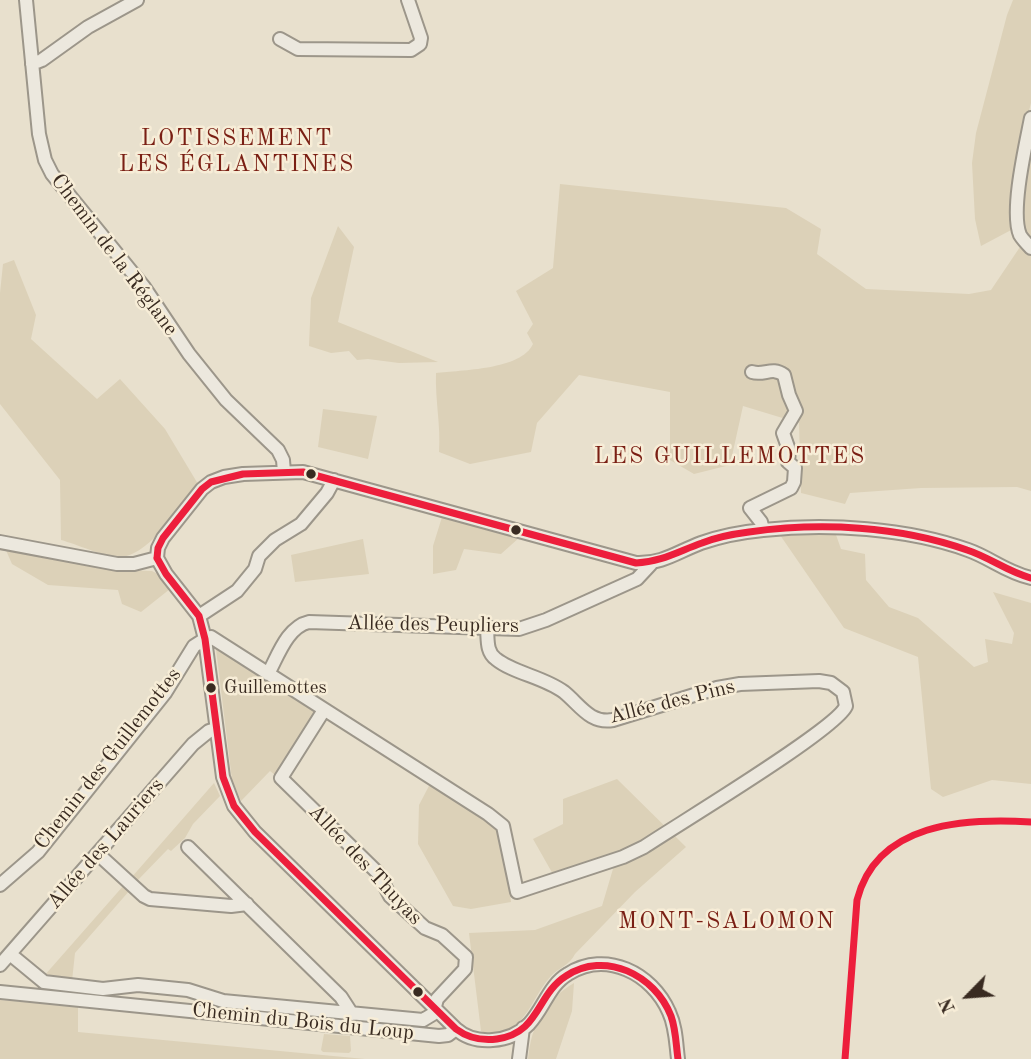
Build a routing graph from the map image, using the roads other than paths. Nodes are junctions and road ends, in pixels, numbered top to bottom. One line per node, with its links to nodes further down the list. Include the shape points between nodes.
1 (26, 0): 5 (street, Chemin de la Réglane)
2 (136, 0): 5 (street)
3 (408, 0): 4 (street, via 421,38 411,50 298,49)
4 (280, 39)
5 (32, 64): 9 (street, Chemin de la Réglane, via 41,145 52,174 144,287 226,400 278,450)
6 (1031, 118): 7 (street, via 1018,216 1021,237)
7 (1031, 248)
8 (752, 372): 11 (street, via 784,374 796,411 783,433 788,462 795,468 794,482 791,488 750,508)
9 (284, 472): 10 (street); 13 (street, via 243,474 211,482 163,538)
10 (334, 480): 14 (street, via 626,561); 16 (street, via 301,524 259,556 255,569 237,591)
11 (763, 530): 14 (street, via 720,537); 15 (street, via 852,528 948,543)
12 (0, 542): 13 (street, via 117,564)
13 (157, 558): 16 (street)
14 (651, 564): 17 (street, Allée des Peupliers, via 637,579 536,625)
15 (1031, 578)
16 (199, 616): 18 (street)
17 (487, 629): 19 (street, Allée des Peupliers, via 309,622 291,633); 20 (street, Allée des Pins, via 488,647 496,660 550,684 599,721 740,684 831,683 843,692 846,706 836,719 785,755 623,857 517,892 503,825)
18 (205, 639): 19 (street, via 211,637); 21 (street); 24 (street, Chemin des Guillemottes, via 194,646 165,693 38,852)
19 (268, 674): 20 (street)
20 (324, 710): 29 (street, Allée des Thuyas, via 281,778 378,873 390,896 463,954 465,969)
21 (216, 729): 23 (street, Allée des Lauriers, via 193,744); 29 (street, via 223,777 243,820)
22 (188, 847): 25 (street)
23 (98, 854): 25 (street, via 150,899); 26 (street, Allée des Lauriers)
24 (0, 885)
25 (247, 904): 30 (street, via 341,997)
26 (10, 954): 27 (street, Allée des Lauriers); 30 (street, via 44,982 103,989 138,985 188,990 223,1001)
27 (0, 965)
28 (0, 992): 32 (street, Chemin du Bois du Loup, via 439,1036)
29 (435, 1007): 30 (street, via 432,1016 423,1020); 32 (street)
30 (352, 1014)
31 (523, 1028): 32 (street, Chemin du Bois du Loup, via 502,1038 483,1040); 33 (street); 34 (street, via 567,974 595,963 611,964 644,980 663,1000 672,1020)
32 (456, 1029)
33 (519, 1059)
34 (678, 1059)

